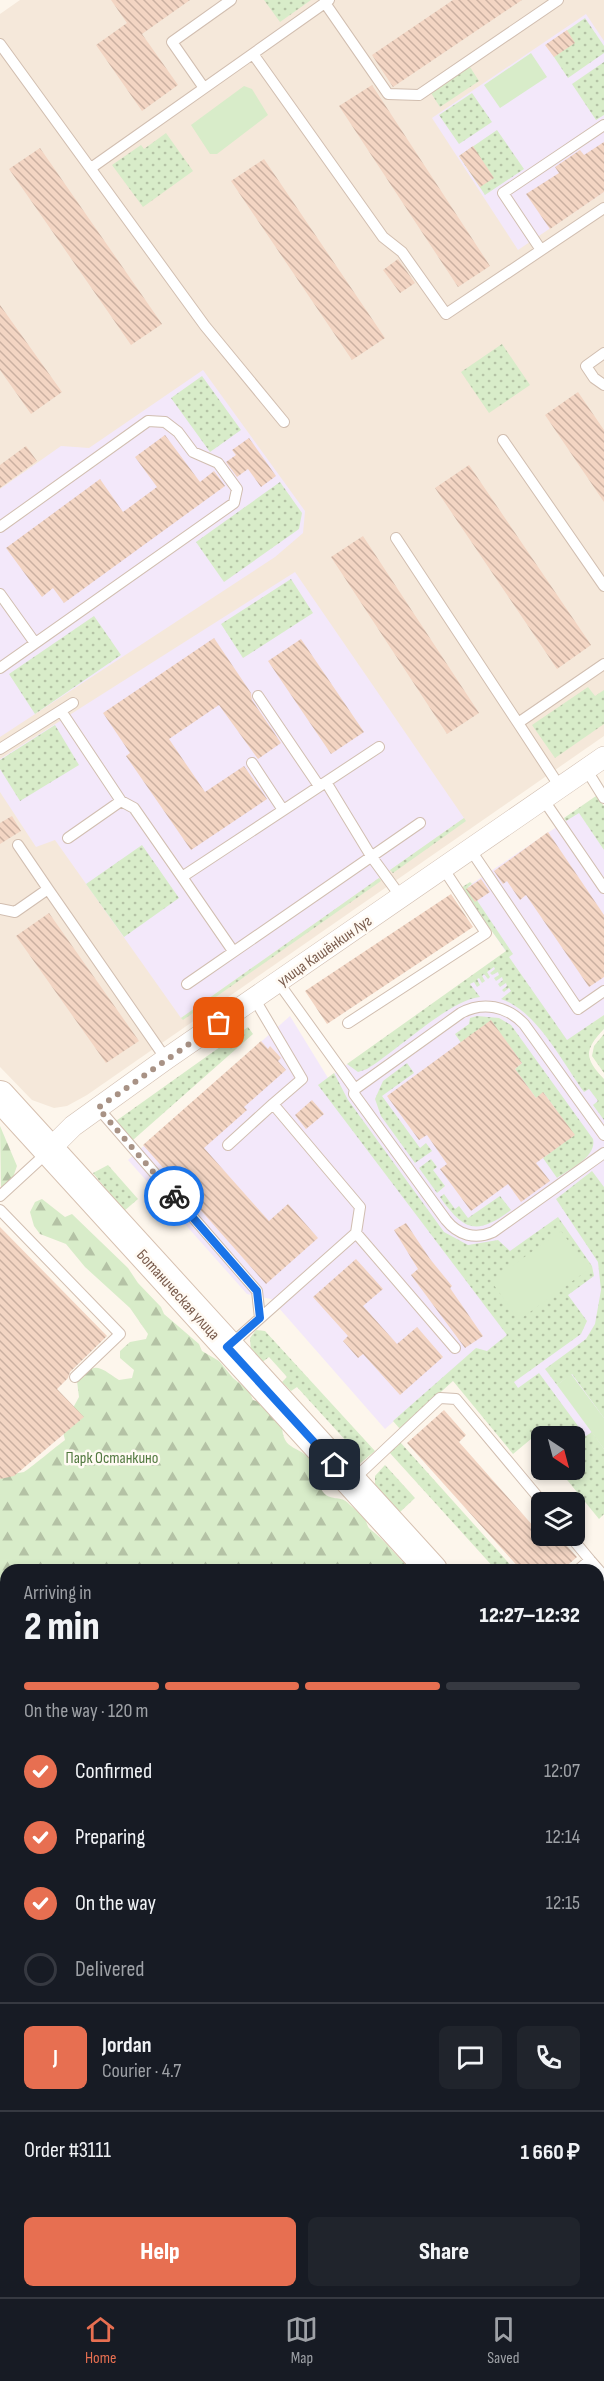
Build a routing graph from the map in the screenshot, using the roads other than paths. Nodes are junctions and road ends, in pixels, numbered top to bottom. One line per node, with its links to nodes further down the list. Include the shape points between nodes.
1 (231, 0): 6 (lane, via 172,42)
2 (558, 0): 3 (lane, via 419,95 388,94)
3 (327, 1): 5 (lane)
4 (0, 44): 8 (lane)
5 (253, 54): 6 (lane); 10 (lane, via 383,237 402,252 446,314)
6 (204, 88): 8 (lane)
7 (604, 125): 10 (lane, via 503,193)
8 (91, 168): 13 (lane, via 205,326)
9 (604, 208): 10 (lane)
10 (541, 250)
11 (604, 353): 12 (lane, via 586,366)
12 (604, 385)
13 (284, 422)
14 (503, 440): 17 (lane)
15 (0, 528): 19 (lane, via 148,421 165,422 193,452 218,463 237,489 234,503)
16 (396, 538): 25 (lane)
17 (604, 586)
18 (0, 594): 19 (lane)
19 (35, 643): 21 (lane)
20 (604, 664): 25 (lane)
21 (0, 668)
22 (258, 696): 31 (lane)
23 (73, 703): 24 (lane)
24 (61, 711): 27 (lane); 34 (lane)
25 (518, 723): 32 (lane)
26 (379, 747): 31 (lane)
27 (0, 749)
28 (604, 757): 30 (street, улица Кашёнкин Луг)
29 (252, 763): 35 (lane)
30 (586, 769): 32 (street, улица Кашёнкин Луг); 33 (lane)
31 (323, 784): 35 (lane); 40 (lane)
32 (551, 793): 39 (street, улица Кашёнкин Луг); 43 (lane)
33 (604, 798)
34 (121, 801): 37 (lane); 42 (lane, via 134,808)
35 (283, 810): 42 (lane)
36 (420, 824): 40 (lane)
37 (68, 838)
38 (18, 845): 44 (lane)
39 (470, 849): 41 (street, улица Кашёнкин Луг); 50 (lane, via 578,1009)
40 (371, 856): 45 (lane); 47 (lane)
41 (443, 868): 45 (street, улица Кашёнкин Луг); 52 (lane, via 486,933)
42 (182, 877): 47 (lane)
43 (604, 888)
44 (48, 889): 46 (lane, via 15,912); 53 (lane)
45 (401, 897): 48 (street, улица Кашёнкин Луг)
46 (0, 909)
47 (233, 951): 49 (lane)
48 (278, 982): 51 (street, улица Кашёнкин Луг); 54 (lane)
49 (187, 984)
50 (604, 991)
51 (254, 998): 53 (street, улица Кашёнкин Луг); 56 (lane, via 302,1079)
52 (348, 1023)
53 (166, 1059): 57 (street, улица Кашёнкин Луг)
54 (355, 1089): 58 (lane, via 461,1013 476,1007 494,1007 511,1012 524,1024); 61 (lane, via 354,1094 446,1220 470,1236 493,1232)
55 (0, 1096): 60 (main road, Ботаническая улица)
56 (273, 1104): 59 (lane); 64 (lane, via 360,1207)
57 (98, 1108): 60 (street, улица Кашёнкин Луг); 65 (lane, via 257,1291)
58 (604, 1135)
59 (228, 1145)
60 (49, 1150): 62 (lane); 66 (main road, Ботаническая улица)
61 (604, 1153)
62 (0, 1196)
63 (0, 1210): 68 (lane, via 120,1335)
64 (356, 1233): 65 (lane); 67 (lane)
65 (260, 1318): 66 (lane)
66 (227, 1347): 69 (main road, Ботаническая улица)
67 (455, 1348)
68 (75, 1377)
69 (350, 1482): 70 (lane, via 440,1398 456,1399); 73 (main road, Ботаническая улица)
70 (534, 1492)
71 (578, 1546): 72 (lane)
72 (590, 1560): 74 (lane); 75 (lane)
73 (426, 1564)
74 (585, 1564)
75 (594, 1564)

